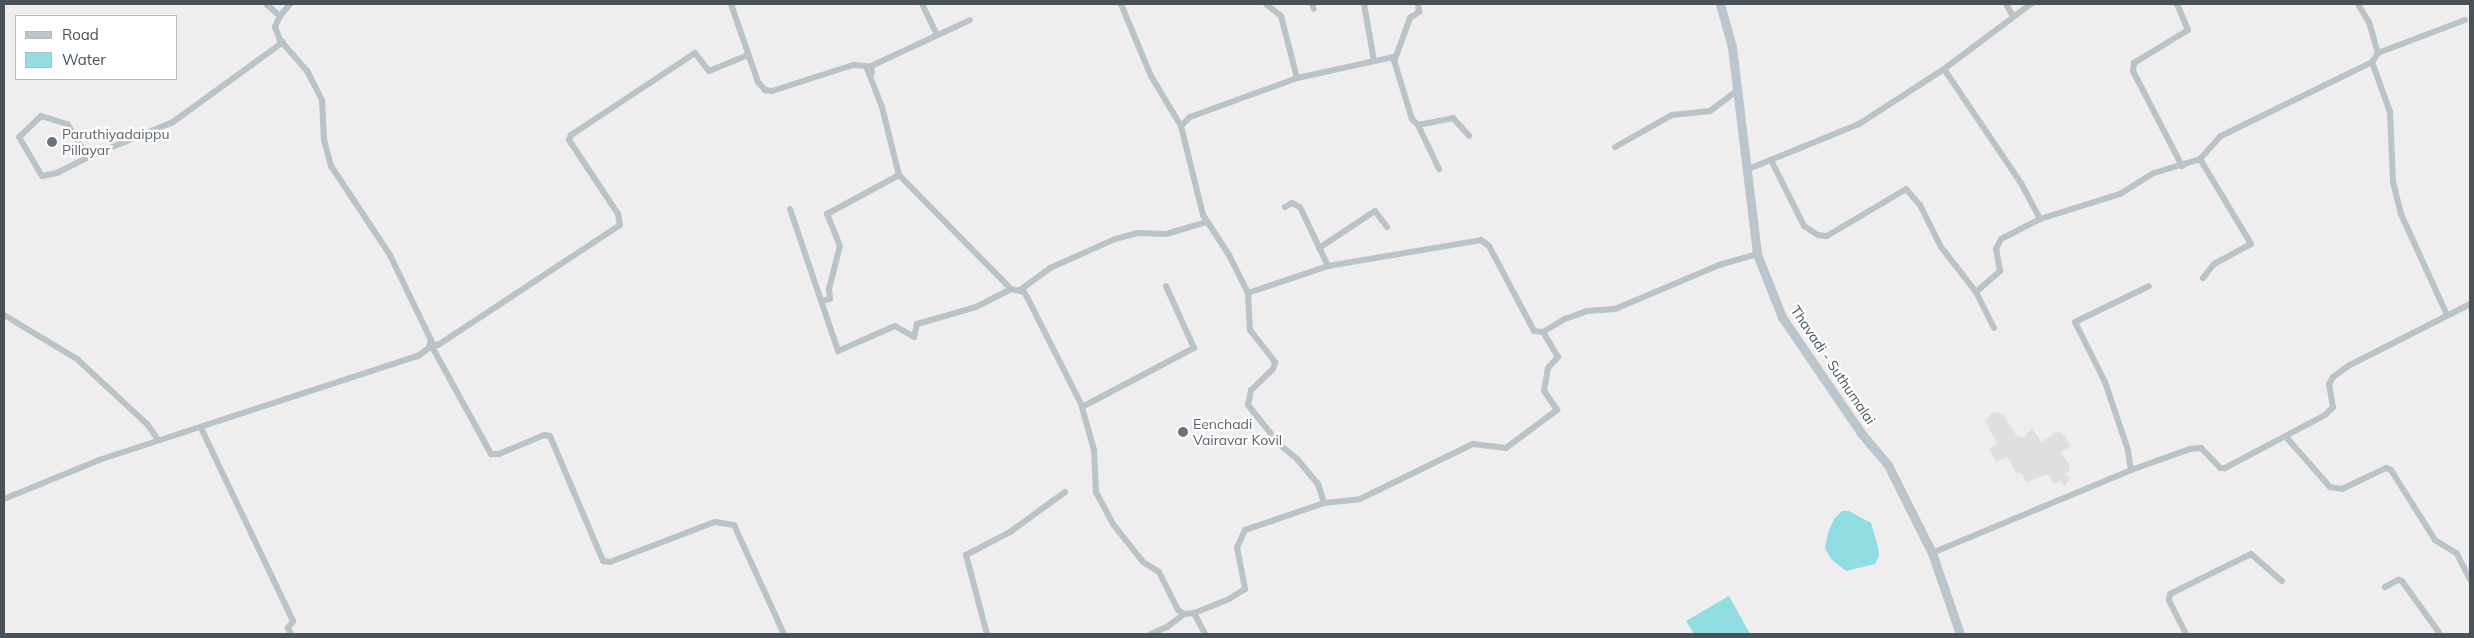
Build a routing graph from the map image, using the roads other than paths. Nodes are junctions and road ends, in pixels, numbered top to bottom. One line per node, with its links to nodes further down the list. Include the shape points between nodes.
1 (266, 4): 14 (street)
2 (290, 4): 14 (street)
3 (731, 4): 21 (street)
4 (922, 4): 18 (street)
5 (1122, 4): 29 (street, via 1151,76)
6 (1266, 4): 27 (street, via 1281,16)
7 (1364, 4): 23 (street)
8 (1418, 4): 22 (street, via 1419,12 1410,18)
9 (1720, 4): 28 (main road, Thavadi - Suthumalai, via 1732,47)
10 (2006, 4): 15 (street)
11 (2031, 4): 15 (street)
12 (2177, 4): 36 (street, via 2188,30 2134,63 2133,71)
13 (2358, 4): 20 (street, via 2369,22)
14 (280, 16): 19 (street, via 275,27)
15 (2013, 16): 25 (street)
16 (970, 20): 18 (street)
17 (2465, 20): 20 (street)
18 (936, 33): 26 (street, via 872,66)
19 (283, 42): 33 (street, via 173,122); 61 (street, via 308,72 322,100 324,140 331,166 390,255)
20 (2378, 53): 24 (street)
21 (748, 56): 26 (street, via 758,82 765,90 772,91 852,65 866,66); 61 (street, via 709,71 695,53 571,135 569,140 618,214 620,225 438,345)
22 (1395, 59): 23 (street); 30 (street, via 1412,119)
23 (1374, 61): 27 (street)
24 (2372, 62): 34 (street, via 2221,136); 58 (street, via 2390,112 2393,182 2401,214)
25 (1944, 69): 35 (street, via 1859,124); 42 (street, via 2022,183)
26 (872, 77): 39 (street)
27 (1297, 78): 29 (street, via 1190,117)
28 (1737, 91): 32 (street, via 1710,111 1672,115); 38 (main road, Thavadi - Suthumalai)
29 (1181, 126): 43 (street)
30 (1418, 126): 31 (street, via 1453,118); 37 (street)
31 (1469, 136)
32 (1616, 146)
33 (88, 157): 33 (street, via 57,173 42,176 19,137 41,116 67,124)
34 (2200, 159): 36 (street); 48 (street, via 2251,244 2214,264)
35 (1771, 160): 38 (street); 53 (street, via 1804,226 1818,235 1827,236 1906,188 1920,205 1941,247)
36 (2182, 166): 42 (street, via 2154,173 2120,194)
37 (1438, 169)
38 (1746, 170): 46 (main road, Thavadi - Suthumalai)
39 (899, 176): 51 (street); 55 (street, via 827,214 840,246 829,289 830,299)
40 (1285, 207): 45 (street, via 1292,204 1300,207)
41 (790, 208): 55 (street)
42 (2040, 219): 53 (street, via 2002,239 1996,249 2000,271)
43 (1207, 222): 52 (street, via 1166,234 1137,233 1115,239 1050,268); 54 (street)
44 (1387, 227): 45 (street, via 1375,211)
45 (1319, 248): 47 (street)
46 (1757, 254): 60 (street, via 1719,265 1616,309 1587,312 1565,319); 70 (main road, Thavadi - Suthumalai, via 1782,317 1862,433 1888,465)
47 (1328, 266): 54 (street); 60 (street, via 1481,240 1490,246 1534,331)
48 (2203, 278)
49 (1166, 286): 62 (street, via 1194,348)
50 (2149, 286): 66 (street, via 2075,322 2105,382 2128,450)
51 (1011, 289): 52 (street); 55 (street, via 976,307 917,324 914,337 895,326 838,350)
52 (1020, 290): 62 (street, via 1027,297)
53 (1976, 292): 59 (street)
54 (1248, 293): 69 (street, via 1250,330 1275,362 1251,390 1248,405 1280,445 1318,484)
55 (821, 301)
56 (2470, 304): 58 (street)
57 (4, 314): 65 (street, via 76,359 148,424)
58 (2446, 315): 64 (street, via 2333,377 2329,384 2333,407)
59 (1994, 328)
60 (1543, 332): 69 (street, via 1558,357 1548,368 1544,391 1557,410 1506,448 1473,444 1360,499)
61 (430, 343): 63 (street, via 429,348 418,356); 77 (street, via 491,454 499,454 544,435 550,436 602,560 610,562 715,522 734,525)
62 (1082, 407): 75 (street, via 1094,450 1096,492 1113,524 1143,562 1159,572 1178,610)
63 (202, 428): 65 (street); 76 (street, via 293,621 288,628)
64 (2286, 437): 66 (street, via 2225,468 2220,468 2201,448); 71 (street, via 2330,487 2342,489 2386,468 2391,470 2435,540 2457,554)
65 (158, 440): 68 (street)
66 (2131, 470): 70 (street)
67 (1065, 492): 78 (street, via 1010,532 966,555)
68 (4, 499)
69 (1324, 503): 74 (street, via 1245,530 1237,547 1245,588 1229,599)
70 (1932, 553): 81 (main road, Thavadi - Suthumalai)
71 (2470, 580)
72 (2282, 581): 82 (street, via 2251,554 2170,594 2169,600)
73 (2385, 587): 83 (street, via 2402,581)
74 (1194, 613): 75 (street); 80 (street)
75 (1184, 614): 79 (street)
76 (292, 634)
77 (784, 634)
78 (987, 634)
79 (1151, 634)
80 (1205, 634)
81 (1960, 634)
82 (2186, 634)
83 (2440, 634)

